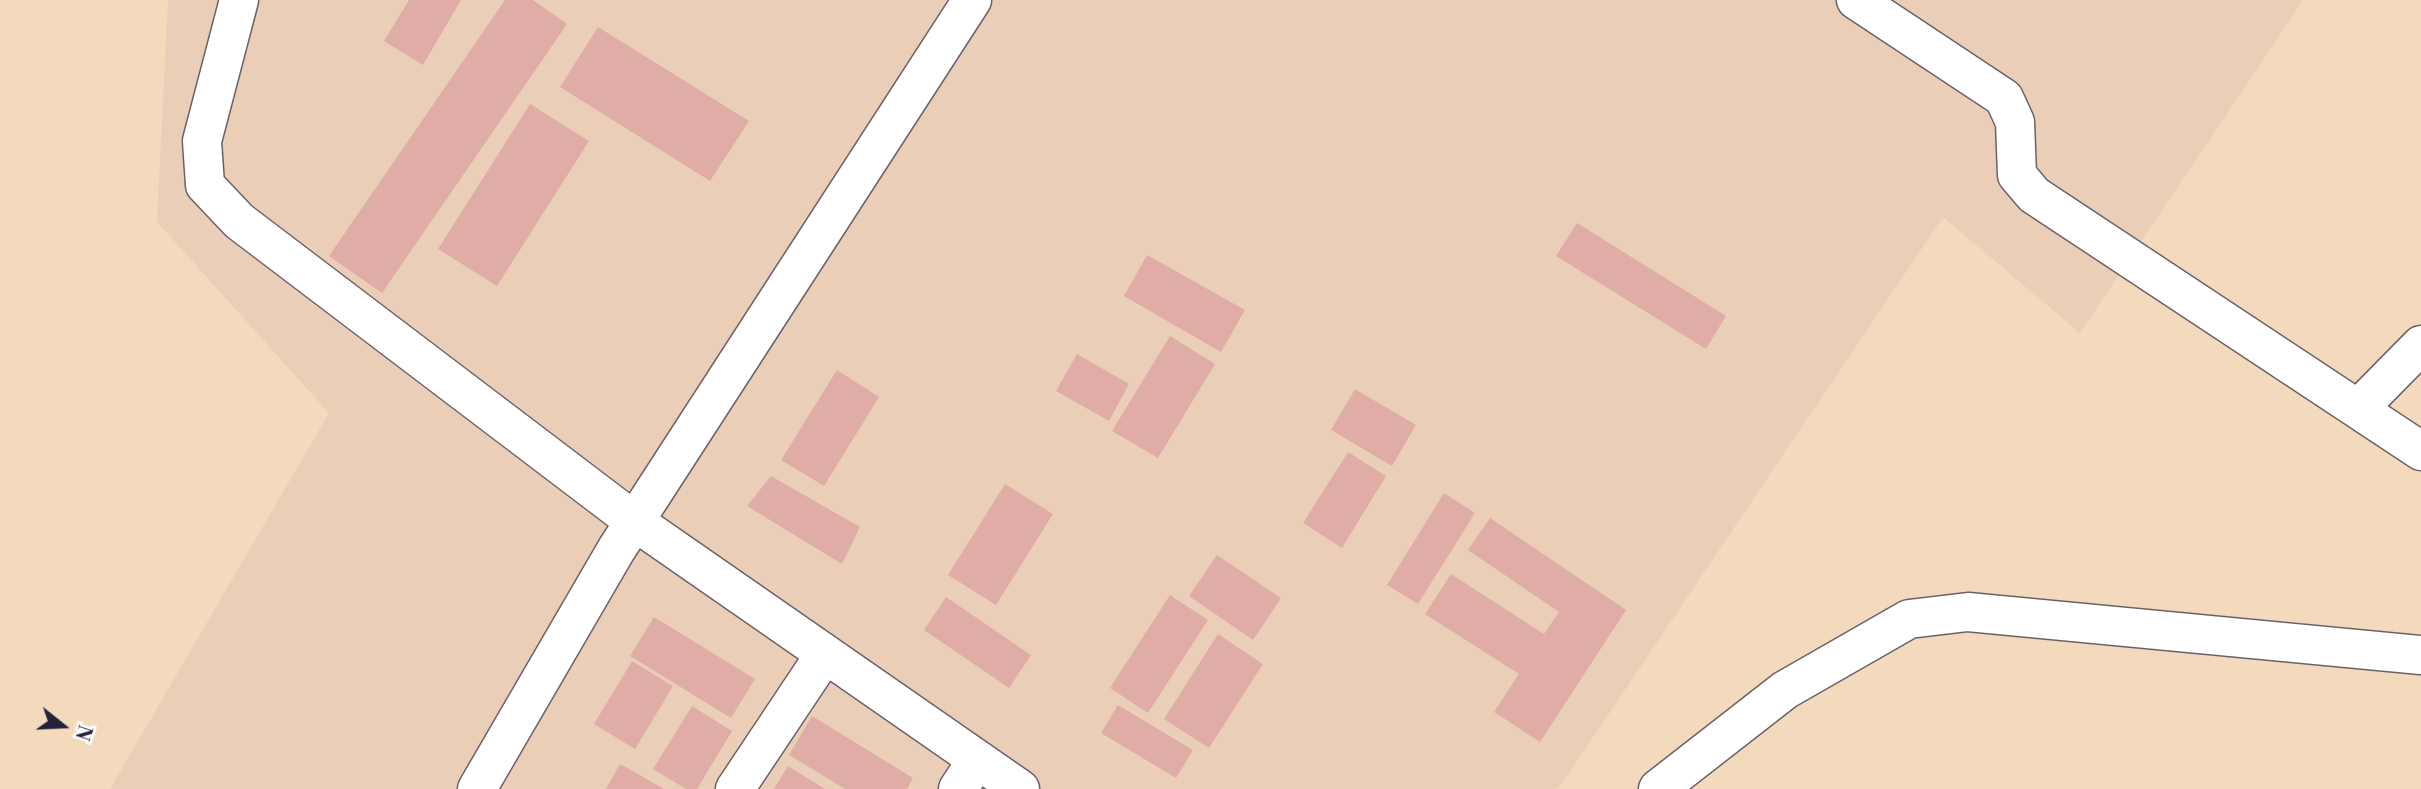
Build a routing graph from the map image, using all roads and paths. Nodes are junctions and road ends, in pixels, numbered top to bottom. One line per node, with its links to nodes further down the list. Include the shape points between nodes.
1 (239, 0): 7 (lane, via 202,141 205,185 239,222)
2 (972, 0): 7 (lane)
3 (1856, 0): 5 (lane, via 2004,98 2015,122 2017,175 2034,195)
4 (2421, 345): 5 (lane)
5 (2358, 409): 6 (lane)
6 (2421, 451)
7 (634, 522): 8 (lane); 11 (lane)
8 (825, 654): 10 (lane); 12 (lane)
9 (2421, 655): 14 (lane, via 1968,612 1909,619 1785,690)
10 (967, 774): 13 (lane)
11 (477, 789)
12 (735, 789)
13 (1020, 789)
14 (1658, 789)

